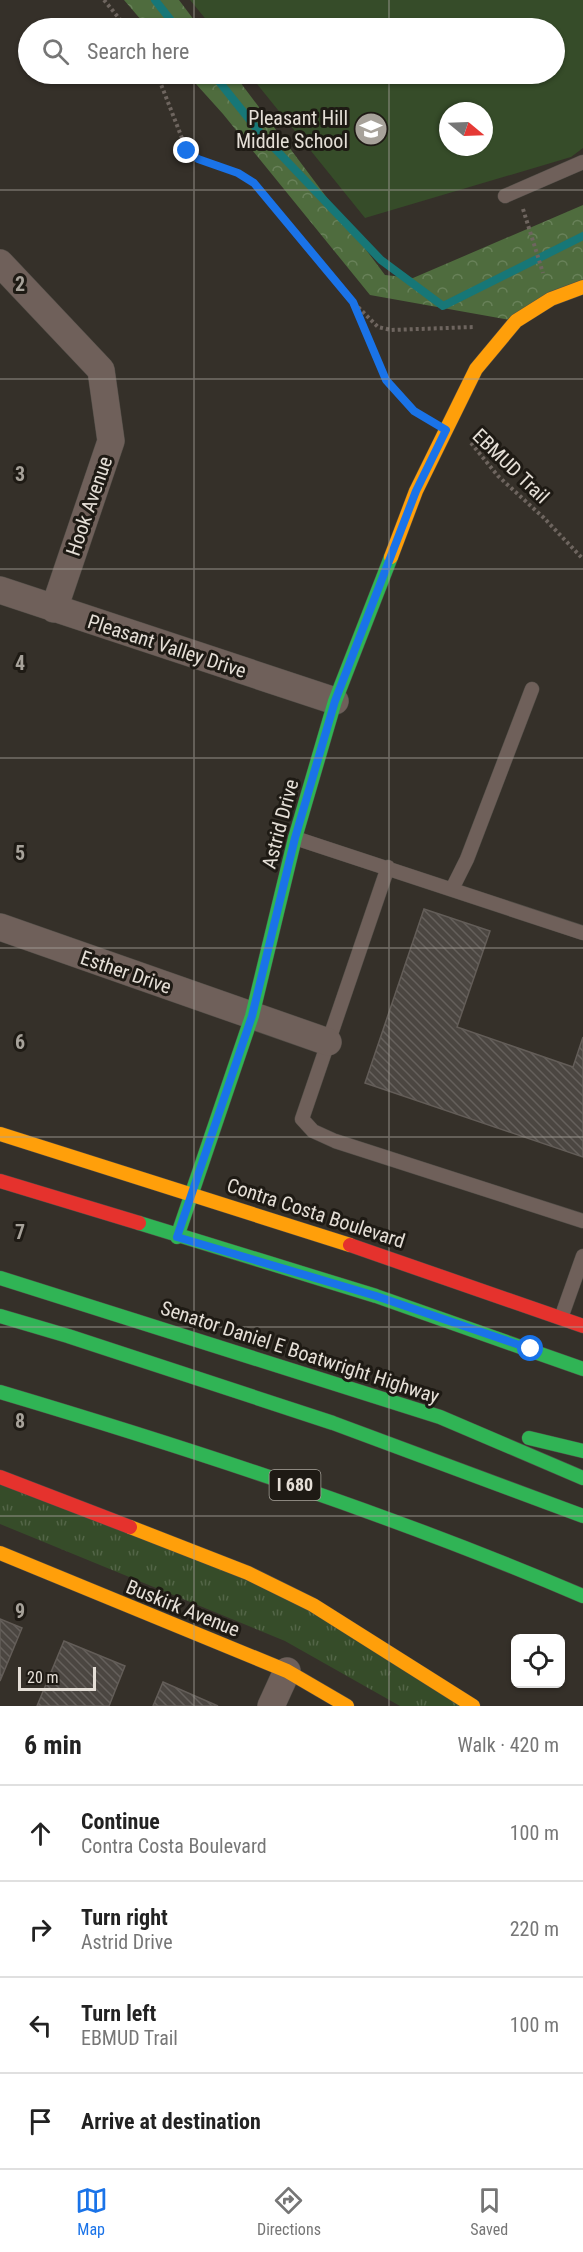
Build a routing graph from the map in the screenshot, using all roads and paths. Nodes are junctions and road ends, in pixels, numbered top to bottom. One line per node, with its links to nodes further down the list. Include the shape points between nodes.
1 (104, 0): 2 (path)
2 (119, 18)
3 (161, 84): 9 (path, EBMUD Trail, via 187,151 254,183)
4 (583, 162): 5 (lane)
5 (512, 193): 7 (path, via 534,241)
6 (0, 262): 14 (street, Hook Avenue, via 101,370 111,441)
7 (544, 275)
8 (583, 286): 11 (main road, Astrid Drive, via 551,299 516,321 476,369)
9 (353, 302): 10 (path, via 378,327 391,330); 11 (path, EBMUD Trail, via 386,380 414,411)
10 (477, 327)
11 (446, 430): 12 (path, EBMUD Trail, via 472,444 498,476); 16 (main road, Astrid Drive, via 416,491)
12 (583, 559)
13 (0, 590): 14 (street, Pleasant Valley Drive)
14 (54, 609): 16 (street, Pleasant Valley Drive)
15 (532, 689): 19 (lane)
16 (335, 701): 17 (main road, Astrid Drive)
17 (295, 838): 18 (lane); 22 (main road, Astrid Drive)
18 (388, 867): 19 (lane); 23 (lane)
19 (452, 889): 21 (lane)
20 (0, 927): 22 (street, Esther Drive)
21 (583, 933)
22 (252, 1016): 23 (street, Esther Drive); 26 (main road, Astrid Drive)
23 (328, 1042): 27 (lane, via 302,1119 313,1131)
24 (0, 1134): 26 (main road, Contra Costa Boulevard)
25 (0, 1182): 28 (main road)
26 (192, 1193): 28 (main road, Astrid Drive); 32 (main road, Contra Costa Boulevard)
27 (583, 1221)
28 (177, 1237): 34 (main road, via 376,1296)
29 (583, 1256): 32 (lane)
30 (0, 1278): 36 (main road, Senator Daniel E Boatwright Highway)
31 (0, 1316): 40 (main road, via 333,1423)
32 (561, 1318): 33 (main road, Contra Costa Boulevard)
33 (583, 1326)
34 (583, 1369)
35 (0, 1392): 42 (main road, I 680, via 323,1495)
36 (440, 1417): 37 (main road); 39 (main road, Senator Daniel E Boatwright Highway)
37 (583, 1451)
38 (0, 1477): 46 (main road, via 248,1573 313,1605)
39 (583, 1478)
40 (583, 1516)
41 (0, 1553): 43 (main road, Buskirk Avenue)
42 (583, 1596)
43 (287, 1671): 44 (main road, Buskirk Avenue); 45 (street)
44 (342, 1705)
45 (271, 1706)
46 (473, 1706)

